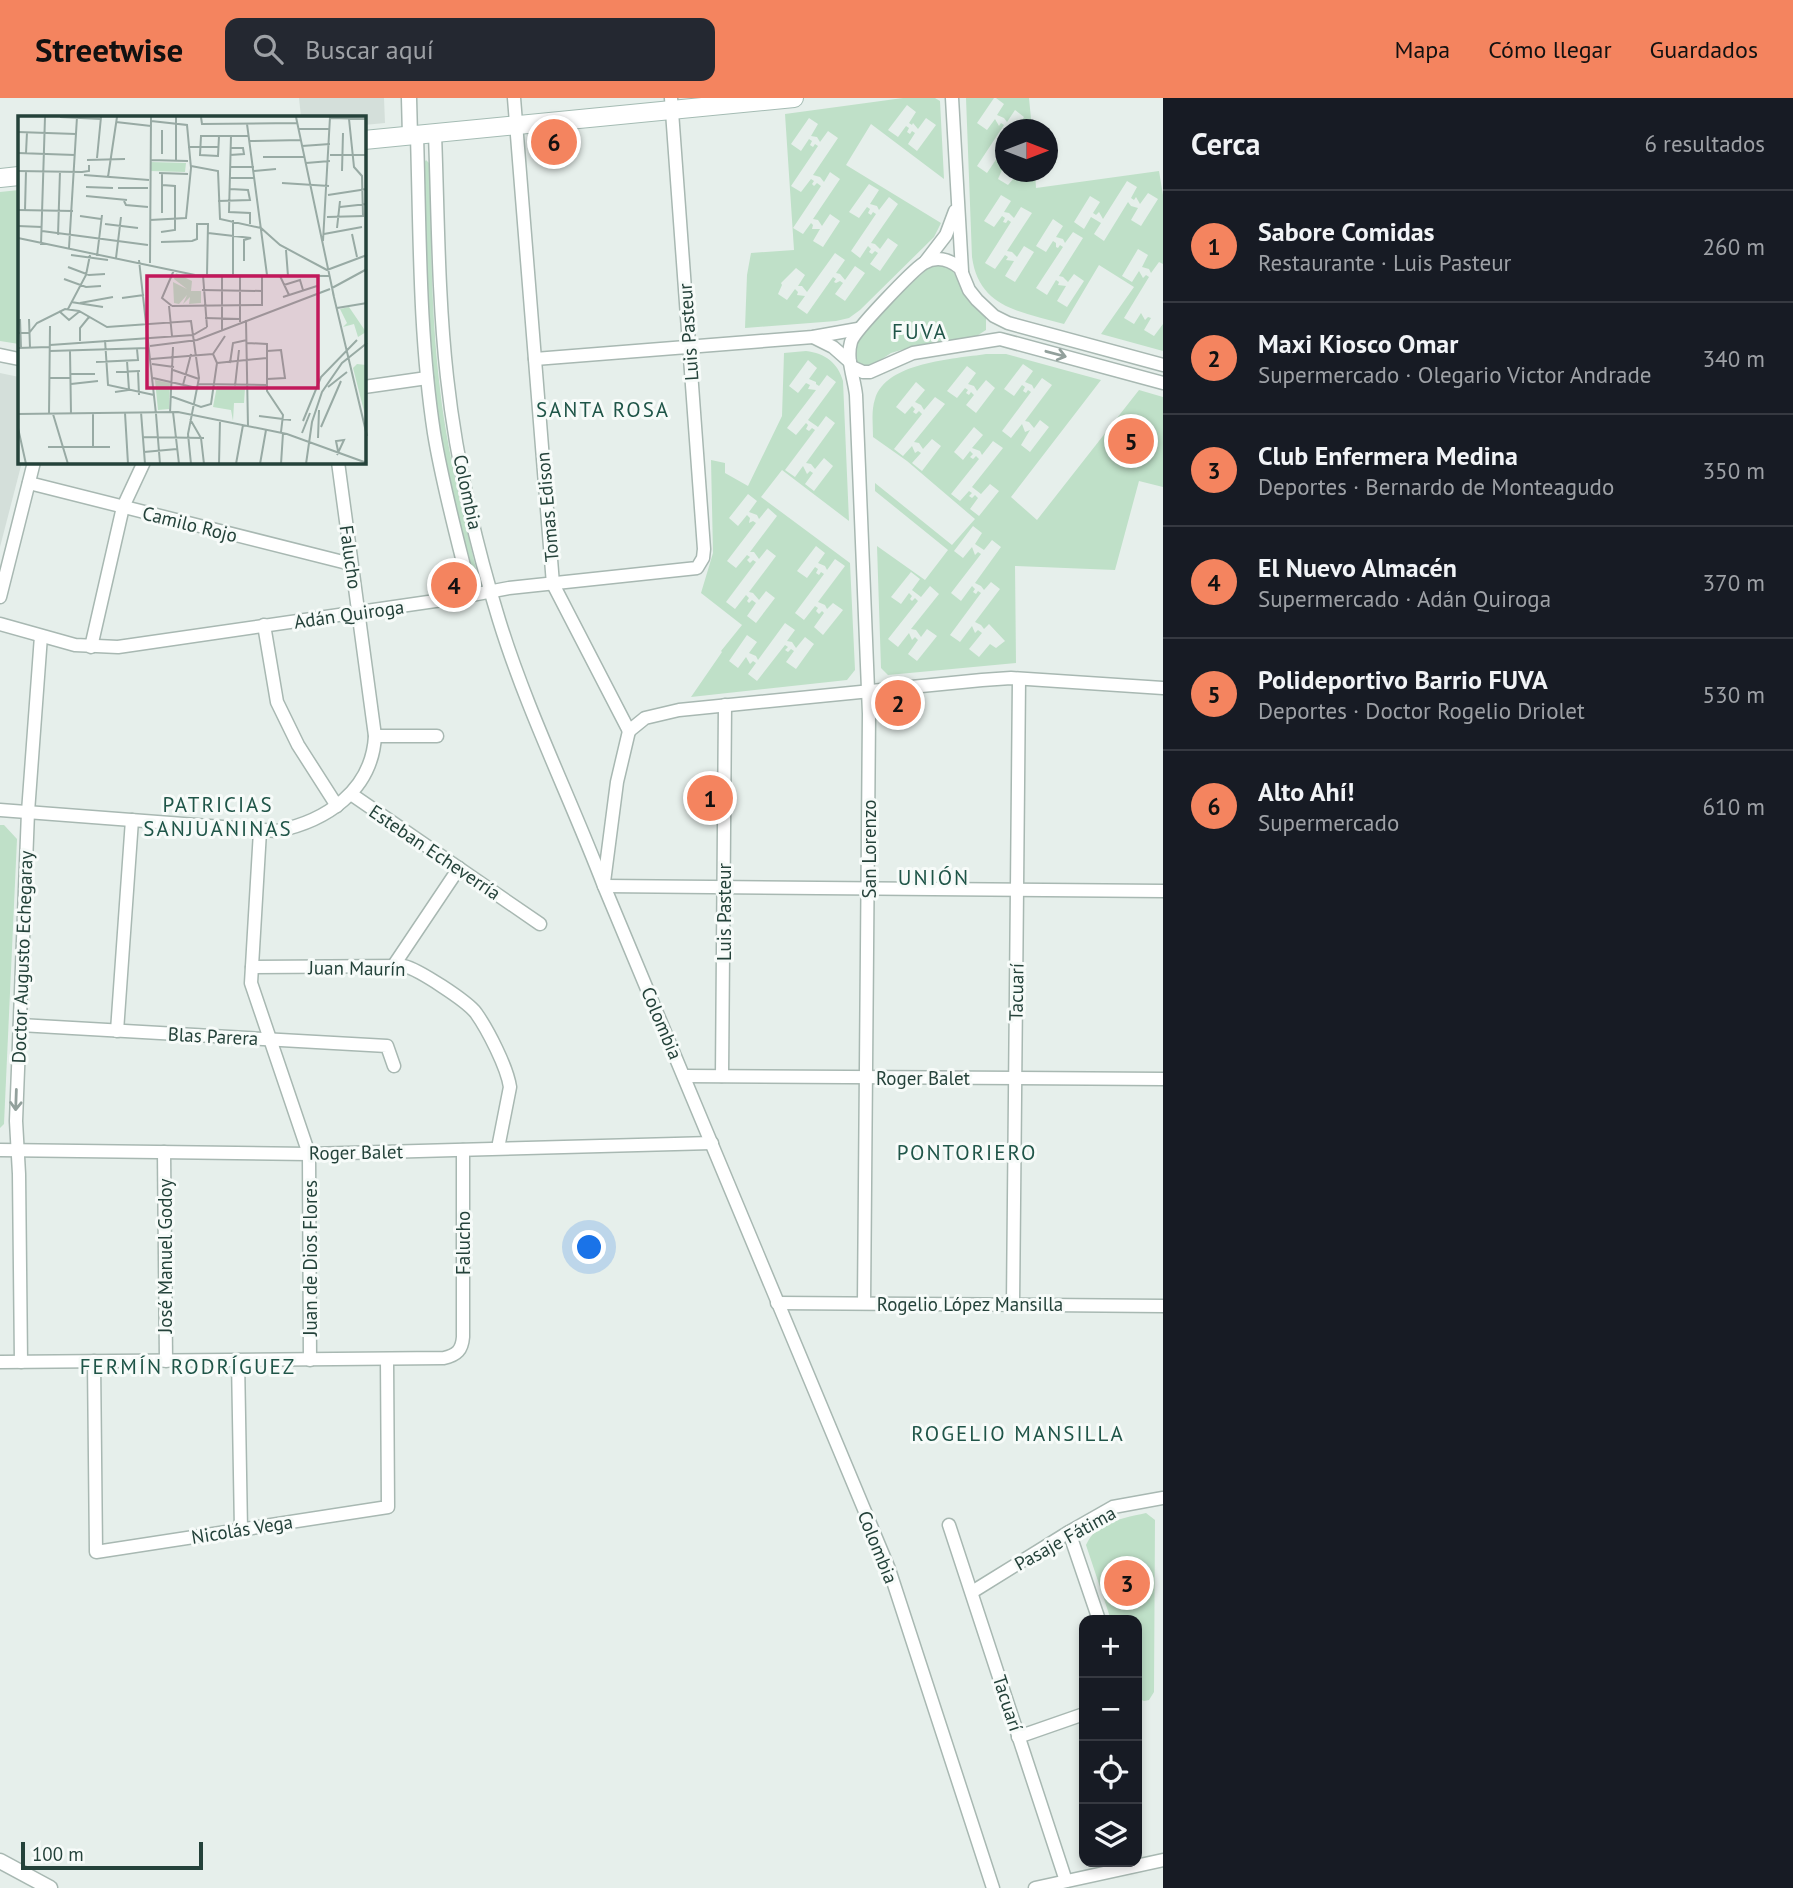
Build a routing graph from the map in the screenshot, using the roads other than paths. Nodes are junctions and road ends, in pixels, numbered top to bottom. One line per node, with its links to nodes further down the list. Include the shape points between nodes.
1 (409, 98): 8 (street)
2 (514, 98): 6 (street, Tomas Edison)
3 (794, 98): 5 (main road)
4 (952, 98): 12 (street)
5 (672, 104): 6 (main road); 19 (street, Luis Pasteur)
6 (517, 125): 7 (main road); 23 (street, Tomas Edison)
7 (435, 134): 8 (main road); 40 (street, Colombia, via 447,379 462,469)
8 (414, 136): 9 (main road); 28 (street, Colombia)
9 (366, 141)
10 (18, 176): 11 (main road)
11 (0, 178)
12 (957, 204): 13 (street, via 946,235); 14 (street)
13 (923, 264): 14 (street, via 943,259); 16 (street)
14 (962, 271): 15 (street, via 969,290)
15 (993, 316): 18 (street); 21 (street)
16 (858, 329): 17 (street); 24 (street, via 850,343)
17 (813, 337): 19 (street); 24 (street)
18 (990, 339): 26 (street, via 914,353); 27 (street, one-way to 27)
19 (690, 347): 23 (street); 38 (street, Luis Pasteur, via 704,549)
20 (0, 355): 22 (street)
21 (1135, 358): 25 (street); 27 (street)
22 (18, 359)
23 (535, 359): 39 (street, Tomas Edison)
24 (851, 364): 26 (street); 31 (street, San Lorenzo)
25 (1163, 365)
26 (870, 372): 31 (street)
27 (1131, 375): 29 (street)
28 (427, 378): 30 (street); 41 (street, Colombia, via 440,464)
29 (1163, 383)
30 (366, 387)
31 (856, 395): 50 (street, San Lorenzo)
32 (34, 464): 35 (street)
33 (143, 464): 36 (street)
34 (338, 464): 37 (street, Falucho)
35 (29, 483): 36 (street, Camilo Rojo); 42 (street)
36 (123, 507): 37 (street, Camilo Rojo); 47 (street)
37 (351, 564): 43 (street, Falucho)
38 (699, 565): 39 (street, Adán Quiroga)
39 (553, 584): 40 (street, Adán Quiroga); 52 (street, Tomas Edison)
40 (491, 591): 41 (street, Adán Quiroga); 62 (street, Colombia, via 527,698)
41 (471, 594): 43 (street, Adán Quiroga)
42 (0, 597)
43 (358, 613): 45 (street, Adán Quiroga); 53 (street, Falucho)
44 (0, 624): 46 (street, Adán Quiroga)
45 (264, 625): 47 (street, Adán Quiroga); 56 (street, via 277,702)
46 (41, 636): 47 (street, Adán Quiroga); 58 (street, Doctor Augusto Echegaray)
47 (91, 647)
48 (1018, 679): 49 (street); 50 (street); 65 (street, Tacuarí)
49 (1163, 688)
50 (868, 691): 51 (street); 64 (street, San Lorenzo)
51 (725, 705): 52 (street, via 660,713); 63 (street, Luis Pasteur)
52 (629, 731): 62 (street, via 615,794)
53 (375, 736): 54 (street); 55 (street, Falucho)
54 (437, 736)
55 (351, 794): 56 (street, Esteban Echeverría); 61 (street, Esteban Echeverría)
56 (337, 806): 60 (street, Esteban Echeverría, via 290,828)
57 (0, 810): 58 (street, Esteban Echeverría)
58 (28, 812): 59 (street, Esteban Echeverría); 70 (street, Doctor Augusto Echegaray)
59 (132, 820): 60 (street, Esteban Echeverría); 71 (street)
60 (260, 831): 69 (street, Juan de Dios Flores)
61 (458, 868): 67 (street, Esteban Echeverría); 68 (street)
62 (604, 886): 63 (street); 74 (street, Colombia)
63 (724, 887): 64 (street); 75 (street, Luis Pasteur)
64 (869, 887): 65 (street); 76 (street, San Lorenzo)
65 (1017, 890): 66 (street); 77 (street, Tacuarí)
66 (1163, 891)
67 (540, 924)
68 (394, 965): 69 (street, Juan Maurín); 80 (street, Juan Maurín, via 410,967 427,977 470,1007 483,1025 509,1077)
69 (252, 967): 72 (street, Juan de Dios Flores, via 251,983)
70 (20, 1025): 71 (street, Blas Parera); 83 (street, Doctor Augusto Echegaray, one-way to 83)
71 (117, 1031): 72 (street, Blas Parera)
72 (270, 1040): 73 (street, Blas Parera, via 387,1046); 85 (street, Juan de Dios Flores)
73 (394, 1066)
74 (684, 1076): 75 (street, Roger Balet); 79 (street, Colombia)
75 (722, 1076): 76 (street, Roger Balet)
76 (867, 1077): 77 (street, Roger Balet); 87 (street, San Lorenzo)
77 (1015, 1078): 78 (street, Roger Balet); 88 (street, Tacuarí)
78 (1163, 1079)
79 (712, 1143): 80 (street, Roger Balet); 86 (street, Colombia)
80 (498, 1149): 82 (street, Roger Balet)
81 (0, 1150): 83 (street, Roger Balet)
82 (463, 1150): 85 (street, Roger Balet); 90 (street, Falucho, via 460,1350 453,1356)
83 (18, 1151): 84 (street, Roger Balet); 95 (street, Doctor Augusto Echegaray)
84 (164, 1152): 85 (street, Roger Balet); 93 (street, José Manuel Godoy)
85 (309, 1153): 92 (street, Juan de Dios Flores)
86 (777, 1303): 87 (street, Rogelio López Mansilla); 109 (street, Colombia, via 889,1569)
87 (864, 1303): 88 (street, Rogelio López Mansilla)
88 (1013, 1304): 89 (street, Rogelio López Mansilla)
89 (1163, 1306)
90 (387, 1359): 92 (street); 99 (street, Nicolás Vega, via 388,1507)
91 (238, 1360): 92 (street); 93 (street); 99 (street)
92 (310, 1360)
93 (166, 1361): 96 (street)
94 (0, 1362): 95 (street)
95 (21, 1362): 96 (street)
96 (94, 1362): 99 (street, Nicolás Vega, via 96,1552)
97 (1163, 1499): 100 (street, Pasaje Fátima, via 1113,1507)
98 (949, 1525): 101 (street, Tacuarí)
99 (241, 1530)
100 (1069, 1532): 101 (street, Pasaje Fátima); 102 (street)
101 (972, 1592): 104 (street, Tacuarí)
102 (1097, 1615)
103 (1079, 1716): 104 (street)
104 (1018, 1737): 107 (street, Tacuarí)
105 (1163, 1860): 107 (street)
106 (0, 1861): 108 (street)
107 (1066, 1881): 110 (street)
108 (50, 1888)
109 (993, 1888)
110 (1035, 1888)

